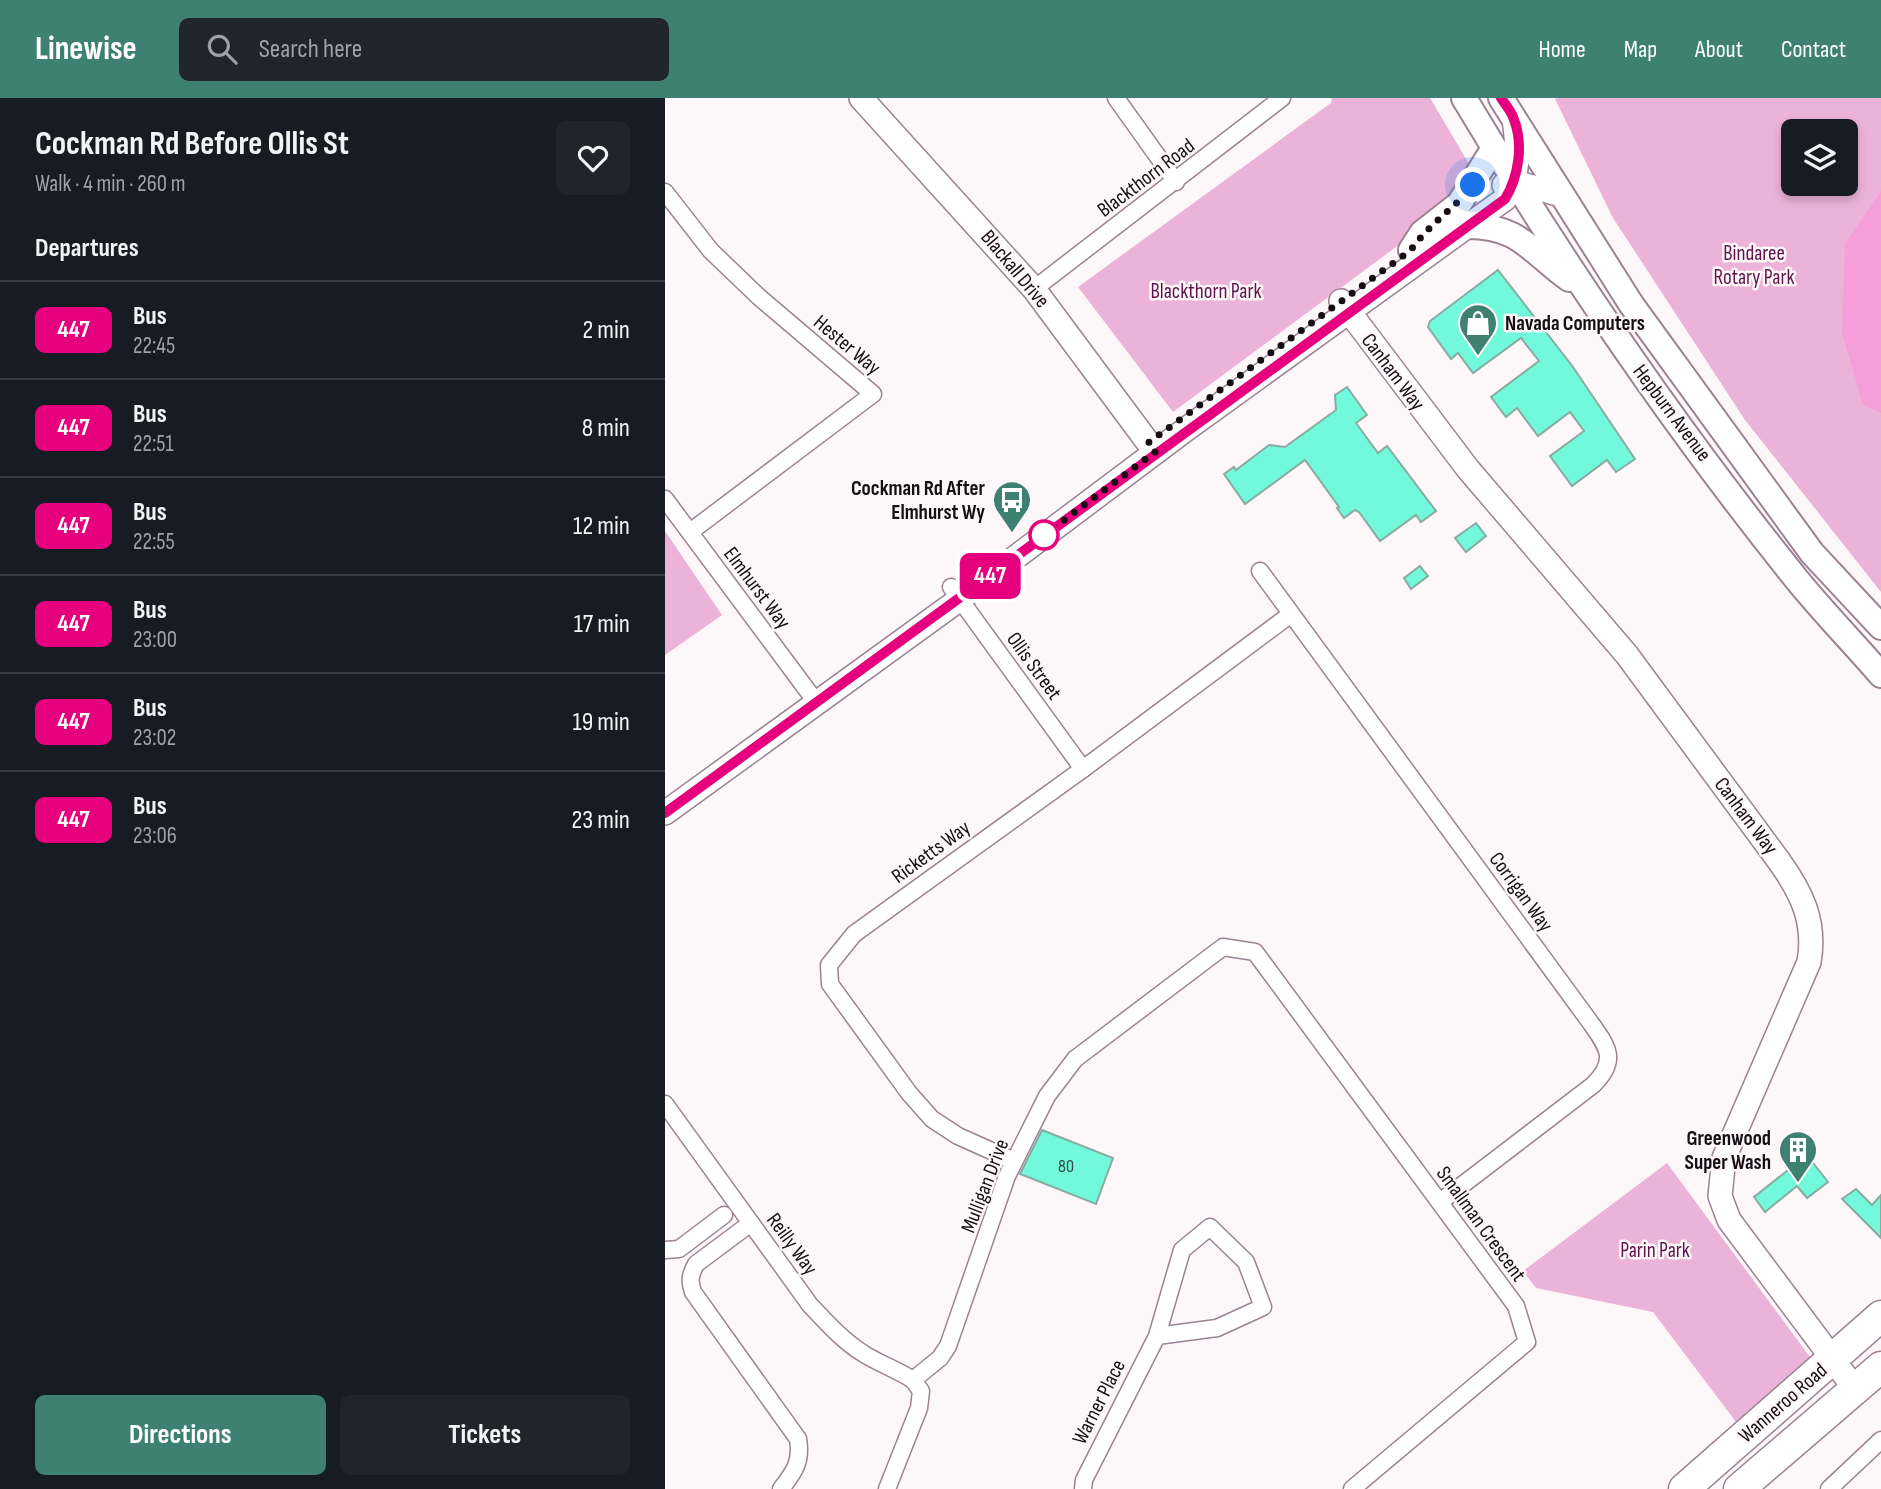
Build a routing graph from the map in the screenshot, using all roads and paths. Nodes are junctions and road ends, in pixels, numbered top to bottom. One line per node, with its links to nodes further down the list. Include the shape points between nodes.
1 (861, 98): 14 (main road, Blackall Drive)
2 (879, 98): 14 (main road, Blackall Drive)
3 (1116, 98): 8 (street)
4 (1283, 98): 8 (street, Blackthorn Road)
5 (1464, 98): 7 (main road, Hepburn Avenue)
6 (1508, 108): 9 (main road, via 1520,157); 11 (main road, Hepburn Avenue)
7 (1494, 148): 9 (main road, Hepburn Avenue); 13 (main road, via 1459,204 1422,233)
8 (1176, 182): 14 (street, Blackthorn Road)
9 (1515, 182): 11 (main road); 12 (main road, via 1505,199); 13 (main road, via 1496,187); 15 (main road, Hepburn Avenue)
10 (665, 192): 19 (street, Hester Way, via 721,261 759,298 873,394)
11 (1561, 195): 23 (main road, Hepburn Avenue, via 1631,304 1812,554)
12 (1468, 226): 15 (main road, via 1493,226 1511,233); 16 (main road)
13 (1411, 250): 16 (main road)
14 (1038, 285): 17 (main road, Blackall Drive)
15 (1584, 290): 24 (main road, Hepburn Avenue, via 1790,572)
16 (1350, 302): 17 (main road); 38 (main road, Canham Way, via 1468,469 1627,654 1800,894 1812,935 1809,962 1724,1158 1720,1196 1729,1220)
17 (1158, 443): 21 (main road)
18 (665, 499): 19 (street, Elmhurst Way)
19 (689, 532): 25 (street, Elmhurst Way)
20 (1260, 572): 22 (street, Corrigan Way)
21 (956, 593): 25 (main road); 26 (street, Ollis Street)
22 (1291, 614): 26 (street, Ricketts Way); 32 (street, Corrigan Way, via 1608,1050 1607,1069 1593,1084)
23 (1881, 627)
24 (1881, 675)
25 (813, 697): 27 (main road); 28 (main road)
26 (1083, 769): 31 (street, Ricketts Way, via 854,933 829,965 830,984 932,1119)
27 (665, 796)
28 (665, 813)
29 (1255, 952): 31 (street, Mulligan Drive, via 1223,947 1075,1059 1047,1096); 32 (street, Smallman Crescent)
30 (665, 1104): 34 (street, Reilly Way)
31 (1014, 1161): 40 (street, Mulligan Drive, via 948,1346)
32 (1440, 1202): 45 (street, Smallman Crescent, via 1516,1306 1527,1342)
33 (724, 1215): 35 (street, via 679,1249)
34 (751, 1223): 40 (street, Reilly Way, via 833,1330 865,1355); 42 (street, via 696,1264 690,1284 798,1439 801,1455 797,1467)
35 (665, 1251)
36 (1881, 1316): 38 (highway, Wanneroo Road)
37 (1157, 1336): 37 (street, Warner Place, via 1182,1250 1210,1227 1246,1262 1263,1307 1217,1328); 44 (street, Warner Place)
38 (1839, 1353): 39 (main road, Canham Way); 46 (highway, Wanneroo Road)
39 (1868, 1378): 47 (highway, Wanneroo Road)
40 (913, 1380): 43 (street, via 921,1391 919,1408)
41 (1881, 1440): 48 (street)
42 (781, 1489)
43 (887, 1489)
44 (1083, 1489)
45 (1352, 1489)
46 (1684, 1489)
47 (1739, 1489)
48 (1829, 1489)

